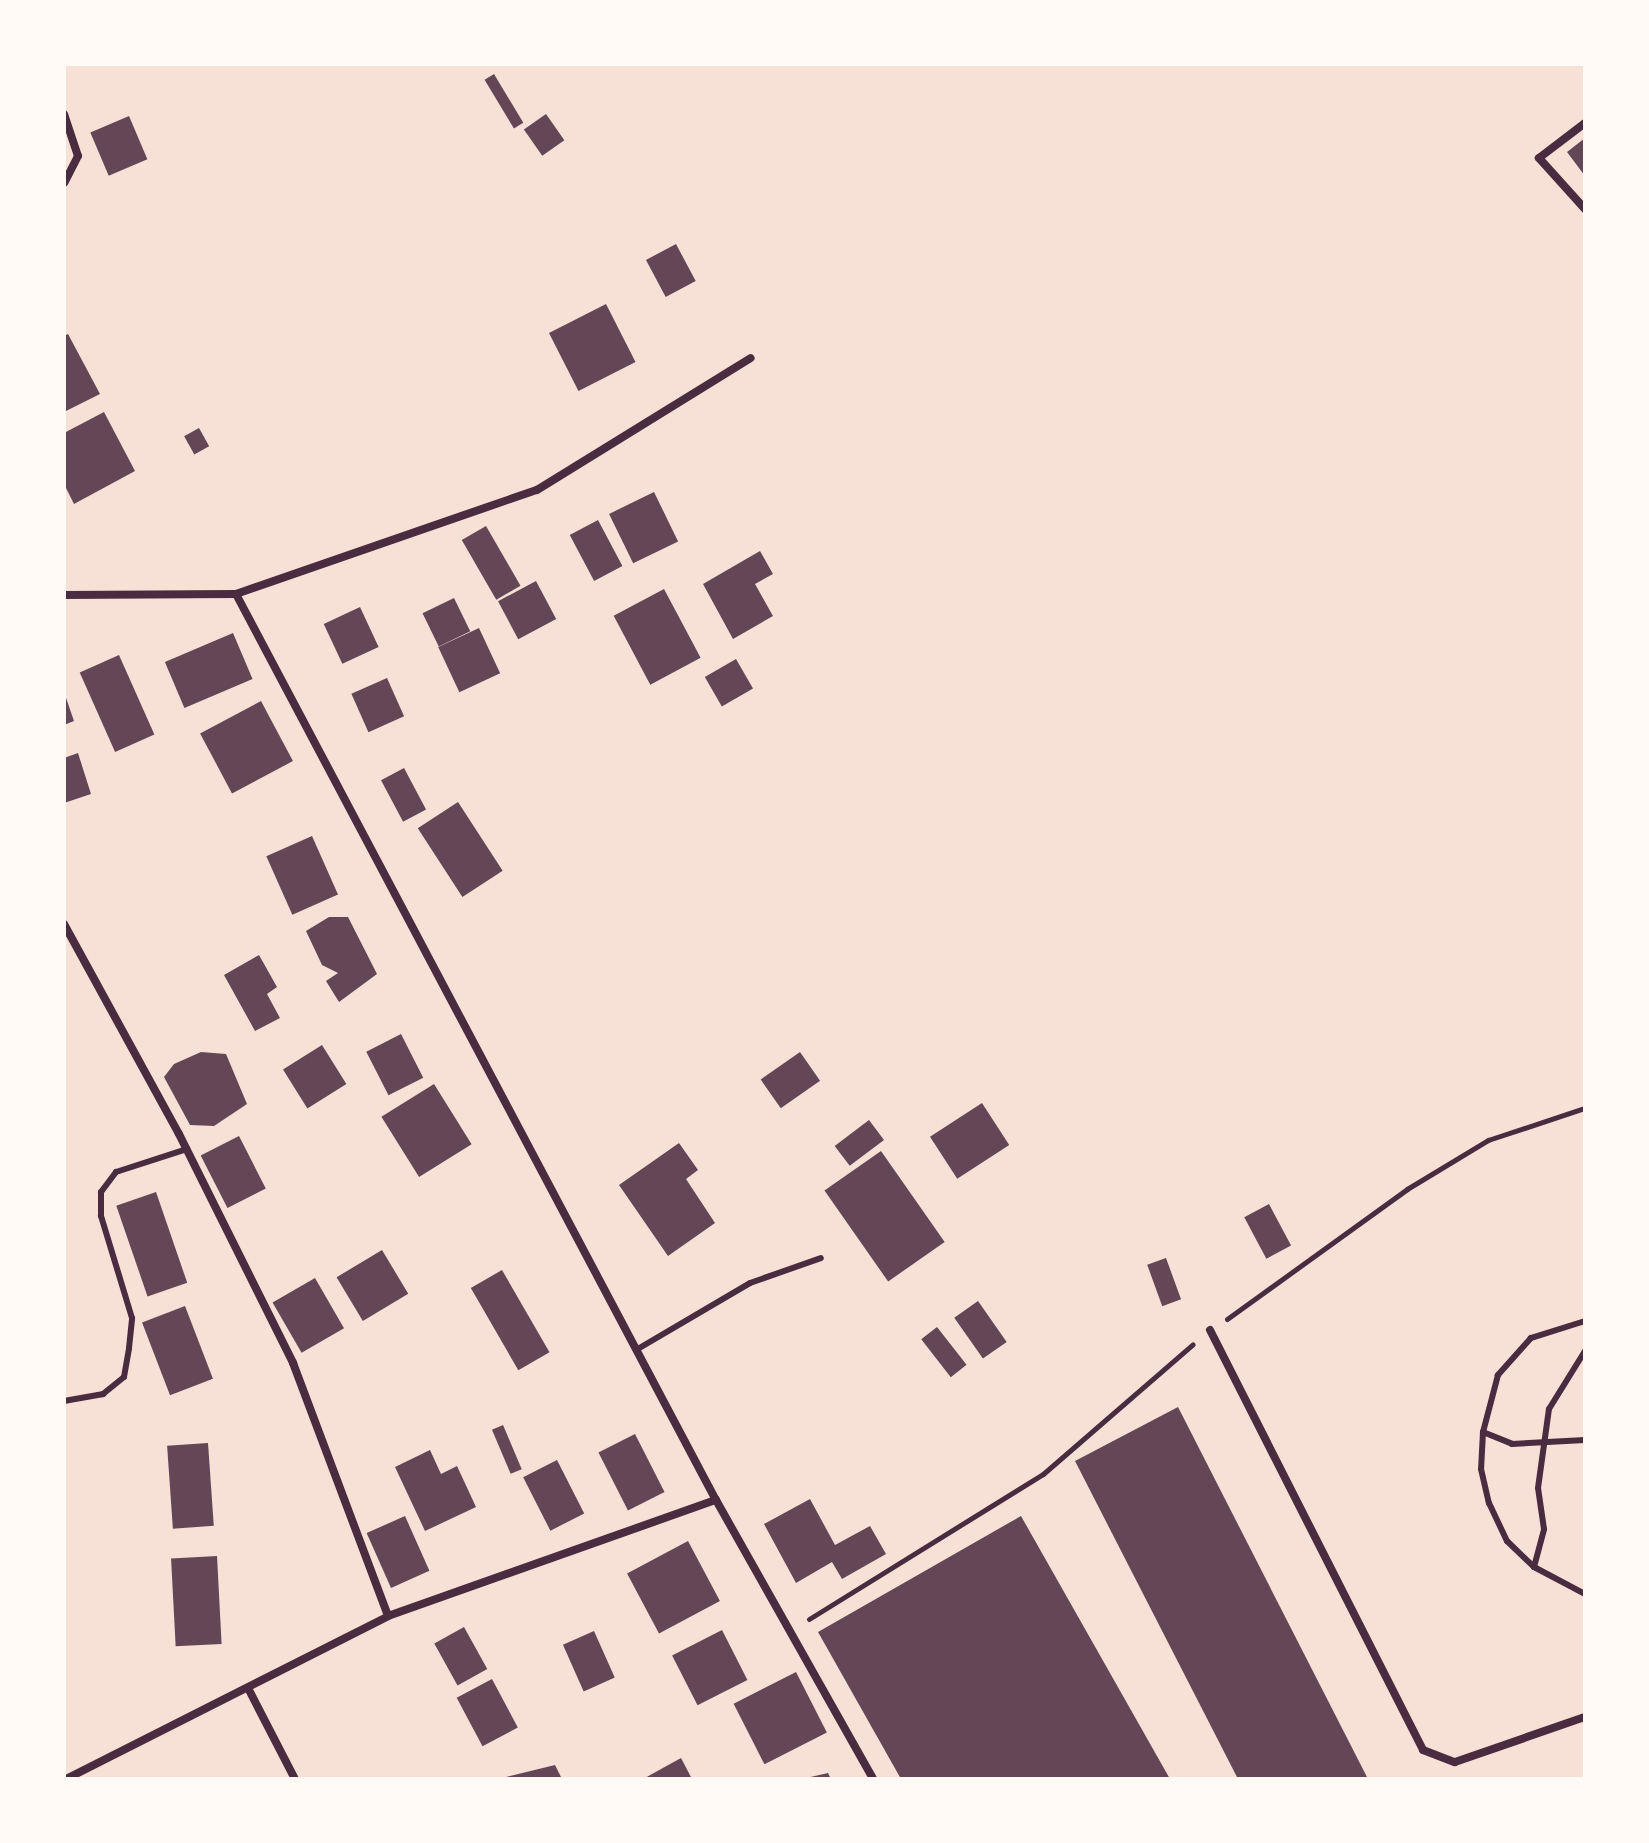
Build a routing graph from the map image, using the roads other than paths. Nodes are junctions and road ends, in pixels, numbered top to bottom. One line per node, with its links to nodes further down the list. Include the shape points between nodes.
1 (64, 114): 3 (street, via 78,156)
2 (1585, 123): 4 (street, via 1539,158)
3 (64, 183)
4 (1585, 209)
5 (751, 358): 6 (street, via 537,490)
6 (236, 594): 7 (street); 13 (street)
7 (64, 595)
8 (64, 924): 9 (street)
9 (187, 1149): 15 (lane, via 116,1172 101,1192 101,1216 132,1318 124,1377 103,1394); 22 (street, via 293,1363)
10 (821, 1258): 13 (lane, via 750,1283)
11 (1585, 1321): 16 (lane, via 1531,1338 1498,1375)
12 (1210, 1330): 24 (street, via 1299,1515 1423,1750 1455,1762)
13 (636, 1350): 19 (street)
14 (1585, 1351): 18 (lane, via 1549,1409)
15 (64, 1401)
16 (1483, 1432): 18 (lane, via 1512,1444); 20 (lane, via 1481,1469 1489,1503 1507,1541)
17 (1585, 1440): 18 (lane)
18 (1541, 1446): 20 (lane, via 1538,1488 1544,1529)
19 (716, 1500): 22 (street); 27 (street)
20 (1534, 1567): 21 (lane)
21 (1585, 1594)
22 (388, 1616): 23 (street)
23 (249, 1690): 25 (street); 26 (street)
24 (1585, 1717)
25 (66, 1779)
26 (295, 1779)
27 (873, 1779)

